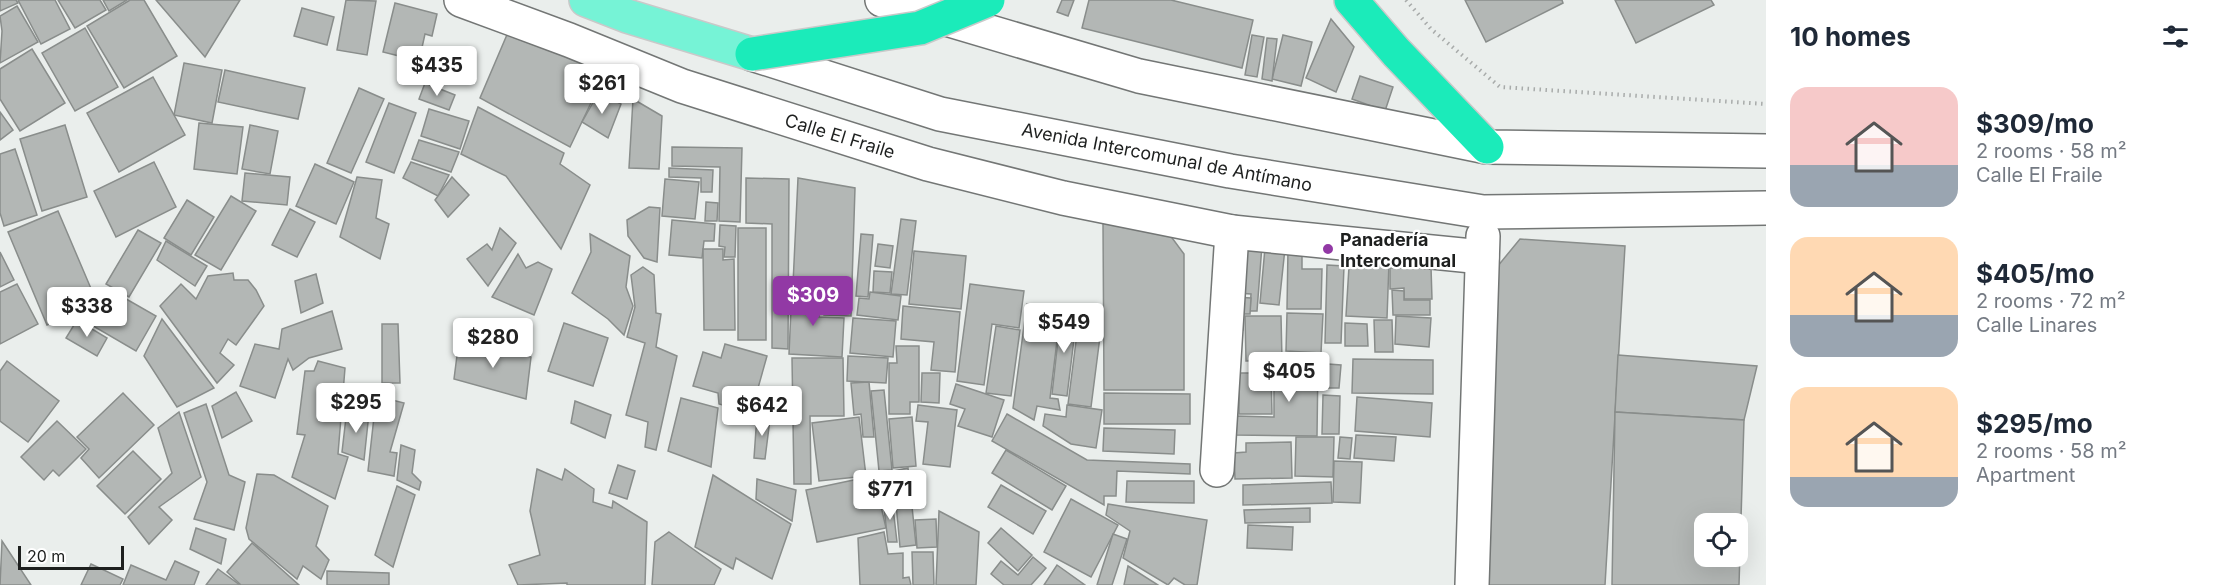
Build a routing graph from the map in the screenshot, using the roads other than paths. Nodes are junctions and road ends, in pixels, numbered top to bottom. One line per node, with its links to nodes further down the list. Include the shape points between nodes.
1 (461, 0): 11 (street, Calle El Fraile, via 682,86 928,164 1063,198)
2 (586, 0): 6 (main road, Avenida Intercomunal de Antímano)
3 (882, 0): 7 (street, via 1139,76)
4 (988, 0): 6 (highway, bridge, via 920,28)
5 (1351, 0): 7 (highway)
6 (752, 54): 10 (street, Avenida Intercomunal de Antímano, via 940,114 1230,171)
7 (1487, 147): 8 (street)
8 (1766, 151)
9 (1766, 208): 10 (street, Avenida Intercomunal de Antímano)
10 (1483, 212): 12 (street)
11 (1232, 232): 12 (street, Calle El Fraile); 13 (street)
12 (1482, 257): 14 (street)
13 (1217, 470)
14 (1472, 585)

